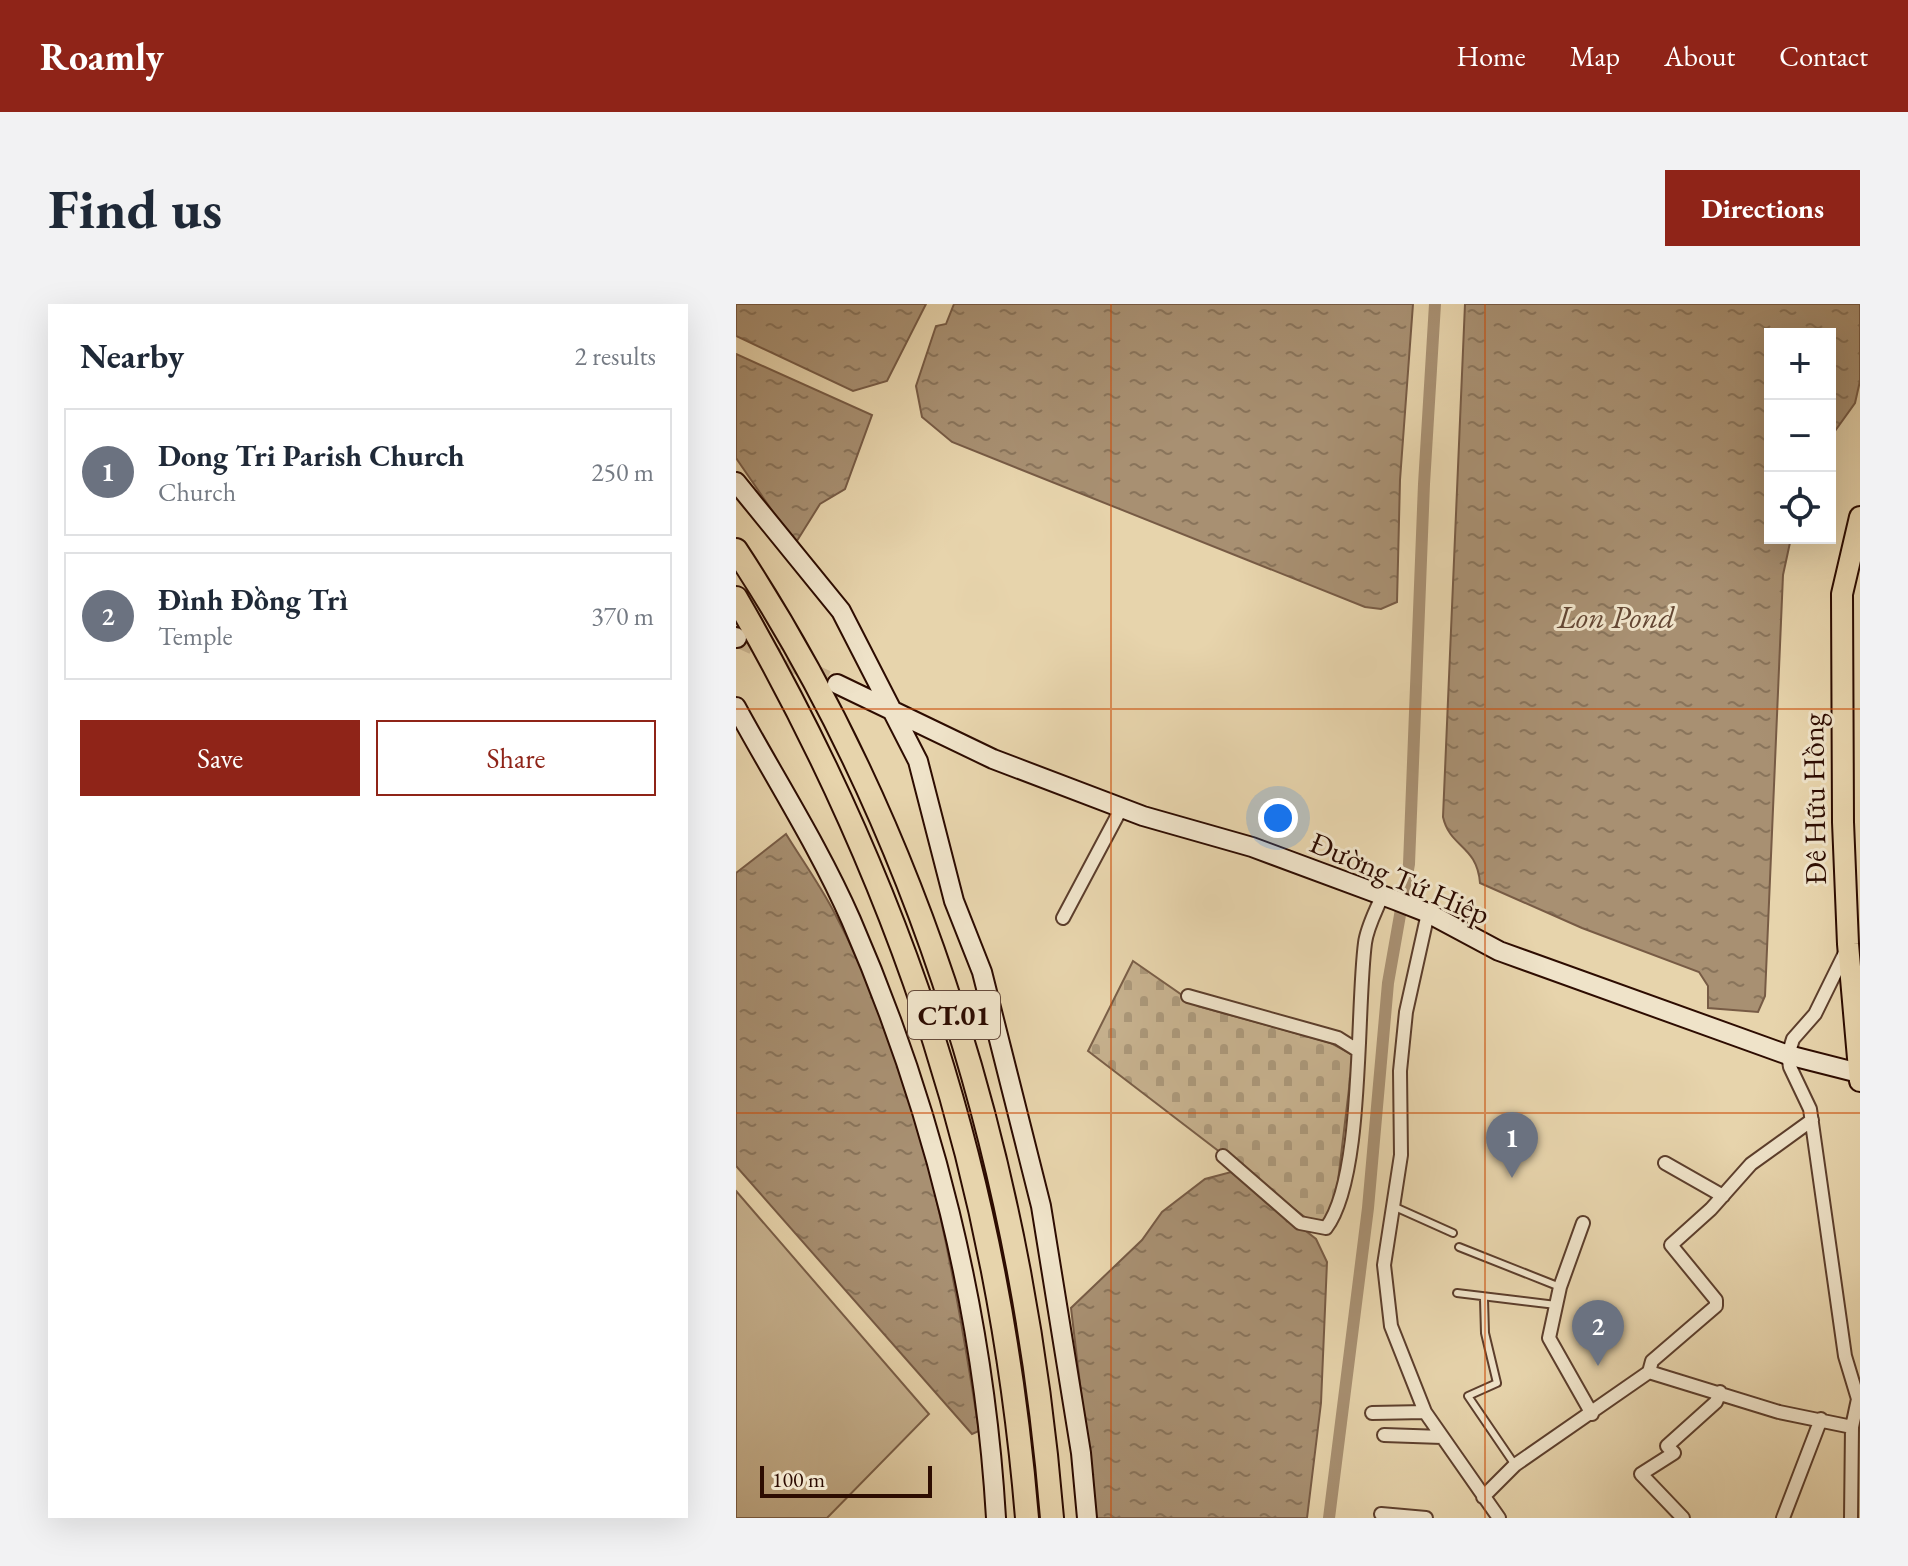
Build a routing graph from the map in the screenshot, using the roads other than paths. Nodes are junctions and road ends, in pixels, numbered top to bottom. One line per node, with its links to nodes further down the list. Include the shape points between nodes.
1 (736, 482): 7 (street, via 841,611)
2 (1860, 517): 12 (main road, Đê Hữu Hồng, via 1842,594)
3 (736, 550): 45 (highway, CT.01, via 827,708 890,839 949,997 983,1110 1019,1263 1045,1432)
4 (736, 598): 44 (highway, CT.01, via 832,776 934,1030 991,1248)
5 (837, 684): 7 (street, Đường Tứ Hiệp)
6 (736, 707): 43 (street, via 850,918 898,1039 955,1228)
7 (892, 710): 8 (street, Đường Tứ Hiệp, via 993,759); 46 (street, via 918,761 954,901 982,972 1041,1206)
8 (1122, 807): 9 (street, Đường Tứ Hiệp, via 1252,847); 11 (street)
9 (1388, 898): 10 (street, Đường Tứ Hiệp); 14 (street, via 1365,940)
10 (1424, 912): 15 (street, Đường Tứ Hiệp, via 1499,951); 22 (street, via 1406,1012)
11 (1063, 918)
12 (1848, 944): 15 (street, via 1838,972); 16 (main road, Đê Hữu Hồng)
13 (1188, 996): 14 (street, via 1338,1038)
14 (1357, 1050): 19 (street, via 1347,1174 1326,1228 1300,1223)
15 (1788, 1055): 16 (street, Đường Tứ Hiệp); 18 (street)
16 (1860, 1073): 17 (main road, Đê Hữu Hồng)
17 (1860, 1081)
18 (1812, 1120): 21 (street, via 1751,1164); 32 (street, via 1845,1356)
19 (1223, 1156)
20 (1665, 1163): 21 (street)
21 (1723, 1196): 30 (street, via 1671,1245 1716,1306 1652,1361)
22 (1395, 1207): 24 (lane); 33 (street, via 1384,1265 1391,1326)
23 (1583, 1223): 26 (street)
24 (1453, 1233)
25 (1459, 1247): 26 (lane)
26 (1560, 1287): 29 (street)
27 (1457, 1293): 28 (lane)
28 (1484, 1299): 29 (lane); 40 (lane, via 1485,1333 1497,1383 1468,1396)
29 (1556, 1305): 35 (street, via 1551,1347)
30 (1649, 1372): 31 (street); 35 (street)
31 (1720, 1392): 36 (street, via 1779,1412); 49 (street, via 1716,1402 1667,1446 1674,1453 1641,1474)
32 (1859, 1397): 37 (street)
33 (1425, 1412): 34 (street); 39 (street)
34 (1372, 1413)
35 (1592, 1414): 40 (street)
36 (1821, 1419): 37 (street); 50 (street)
37 (1852, 1427): 51 (street)
38 (1384, 1435): 39 (street)
39 (1442, 1437): 41 (street)
40 (1515, 1465): 41 (street)
41 (1483, 1497): 48 (street)
42 (1381, 1514): 47 (street)
43 (996, 1518)
44 (1027, 1518)
45 (1052, 1518)
46 (1087, 1518)
47 (1426, 1518)
48 (1499, 1518)
49 (1681, 1518)
50 (1783, 1518)
51 (1851, 1518)

